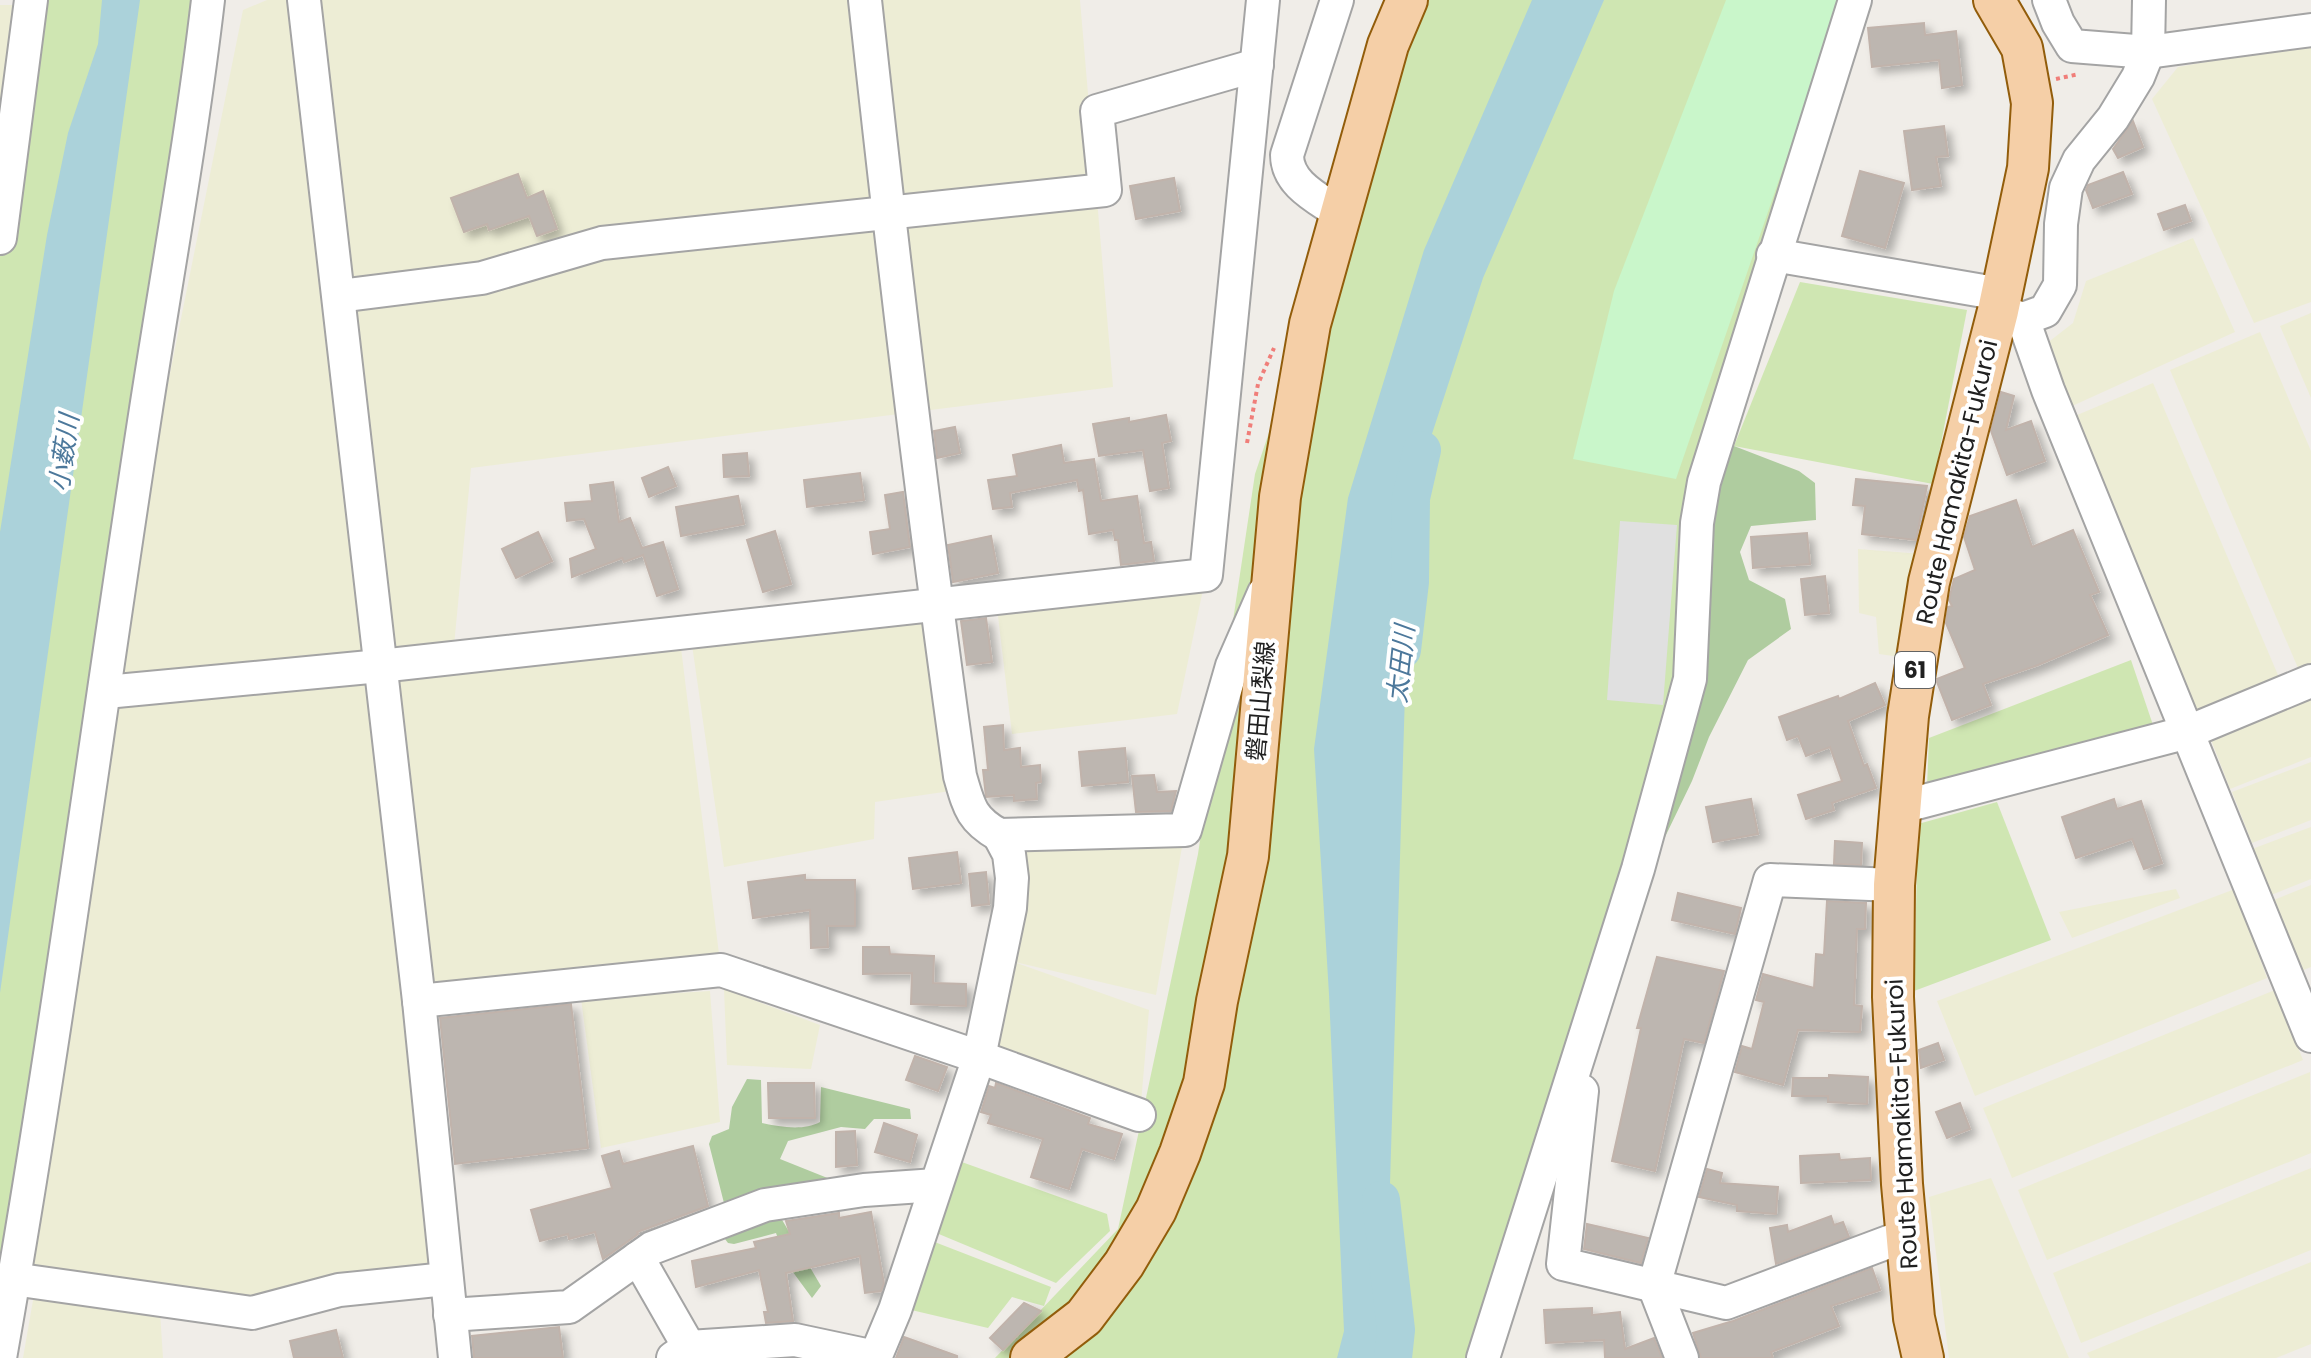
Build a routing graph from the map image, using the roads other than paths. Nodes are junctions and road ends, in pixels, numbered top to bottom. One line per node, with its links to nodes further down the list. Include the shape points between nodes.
1 (15, 0): 16 (street)
2 (31, 0): 19 (street)
3 (208, 0): 27 (street)
4 (304, 0): 21 (street)
5 (865, 0): 17 (street)
6 (1263, 0): 15 (street)
7 (1337, 0): 18 (street, via 1287,164 1293,179)
8 (1407, 0): 18 (main road, 磐田山梨線, via 1388,45)
9 (1855, 0): 20 (street)
10 (1994, 0): 22 (main road, Route Hamakita-Fukuroi / 61, via 2022,48 2032,103)
11 (2049, 0): 14 (street, via 2072,46)
12 (2149, 0): 14 (street)
13 (2311, 30): 14 (street)
14 (2148, 52): 22 (street, via 2138,77 2079,160 2066,188 2060,285 2045,311)
15 (1257, 65): 17 (street, via 1097,111 1105,190); 24 (street, via 1206,575)
16 (0, 120)
17 (888, 213): 21 (street, via 602,243 482,278); 24 (street)
18 (1342, 215): 23 (main road, 磐田山梨線, via 1310,324)
19 (0, 238)
20 (1773, 255): 22 (street); 33 (street, via 1704,482 1697,523 1690,679)
21 (339, 296): 25 (street)
22 (2007, 308): 28 (street, via 2048,390); 29 (main road, Route Hamakita-Fukuroi / 61, via 1929,582 1908,716)
23 (1272, 568): 30 (street, via 1232,666 1185,830); 49 (main road, 磐田山梨線, via 1248,856 1204,1083 1156,1210 1124,1264 1084,1317)
24 (936, 604): 25 (street); 30 (street, via 960,776 980,824)
25 (380, 666): 27 (street); 32 (street)
26 (2311, 681): 28 (street)
27 (106, 692): 40 (street)
28 (2188, 732): 29 (street); 34 (street)
29 (1901, 807): 31 (main road, Route Hamakita-Fukuroi / 61)
30 (999, 835): 35 (street, via 1009,854 1010,908)
31 (1894, 885): 38 (main road, Route Hamakita-Fukuroi / 61, via 1893,997); 42 (street, via 1770,880)
32 (419, 1001): 35 (street, via 721,970); 41 (street)
33 (1590, 1024): 42 (street, via 1563,1264); 45 (street)
34 (2311, 1036)
35 (979, 1057): 36 (street); 37 (street)
36 (1139, 1115)
37 (936, 1185): 39 (street, via 765,1205); 48 (street)
38 (1907, 1235): 42 (street, via 1726,1303); 51 (main road, Route Hamakita-Fukuroi / 61)
39 (638, 1258): 43 (street, via 569,1307); 44 (street)
40 (13, 1279): 41 (street, via 252,1313 339,1290); 46 (street)
41 (446, 1279): 43 (street)
42 (1654, 1286): 50 (street)
43 (450, 1315): 47 (street)
44 (681, 1352): 48 (street, via 795,1340)
45 (1485, 1355)
46 (0, 1358)
47 (455, 1358)
48 (875, 1358)
49 (1031, 1358)
50 (1682, 1358)
51 (1923, 1358)

